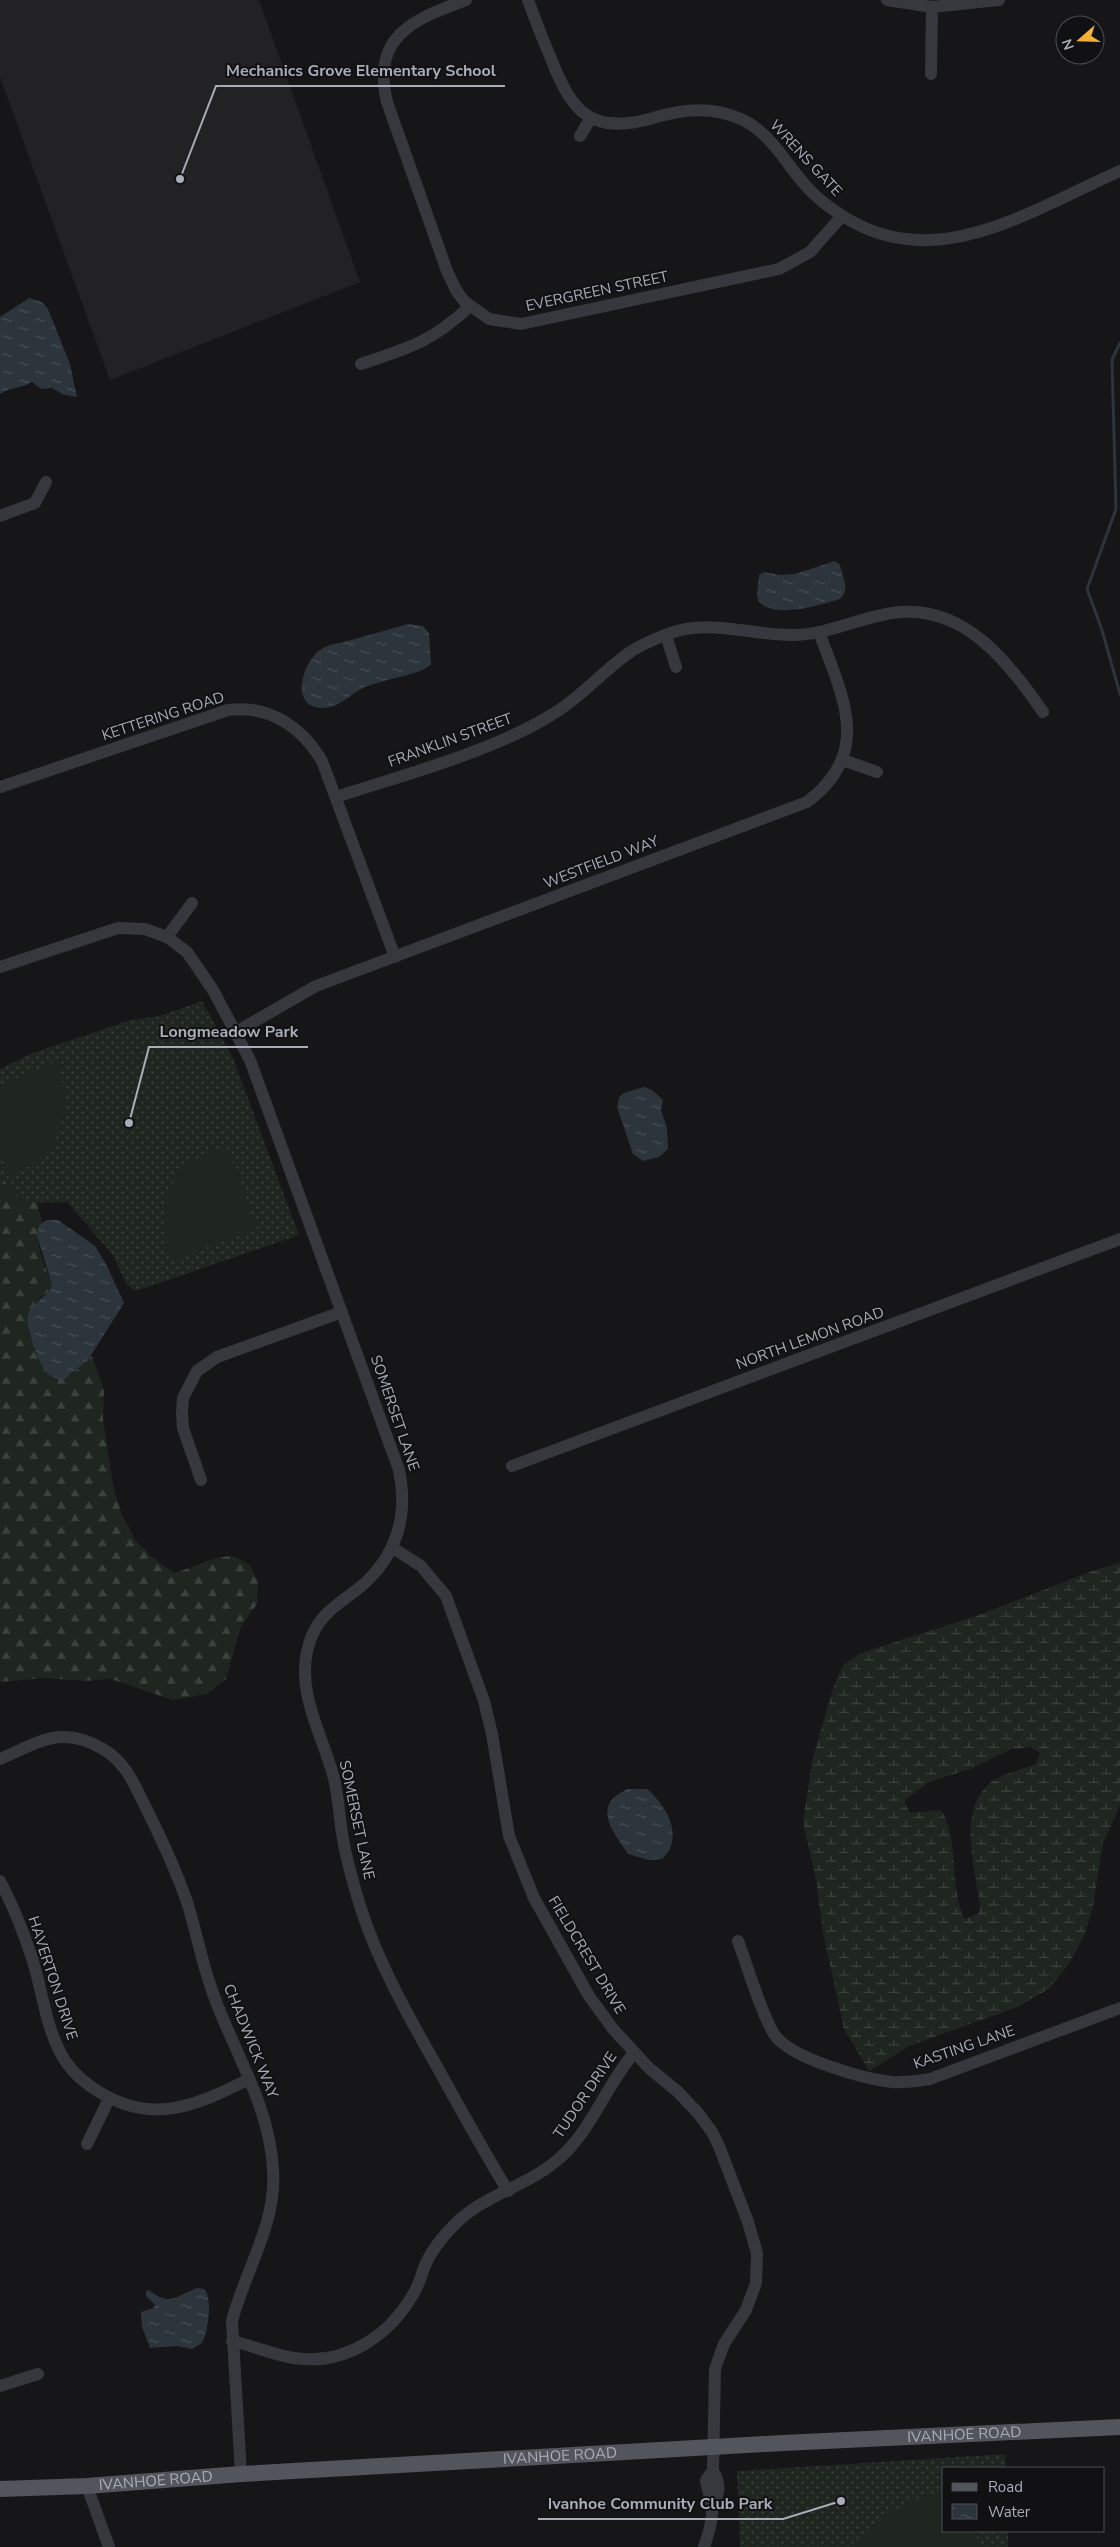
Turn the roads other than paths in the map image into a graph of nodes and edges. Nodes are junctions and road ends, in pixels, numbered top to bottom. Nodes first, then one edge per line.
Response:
1 (466, 0) edge
2 (528, 0) edge
3 (887, 0) edge
4 (999, 0) edge
5 (932, 7) junction
6 (931, 74) dead end
7 (591, 118) junction
8 (580, 136) dead end
9 (1120, 171) edge
10 (842, 216) junction
11 (470, 306) junction
12 (361, 364) dead end
13 (46, 482) dead end
14 (0, 516) edge
15 (819, 632) junction
16 (666, 634) junction
17 (676, 667) dead end
18 (1043, 712) dead end
19 (843, 760) junction
20 (877, 772) dead end
21 (0, 787) edge
22 (336, 798) junction
23 (192, 903) dead end
24 (167, 937) junction
25 (395, 956) junction
26 (0, 967) edge
27 (236, 1032) junction
28 (1120, 1240) edge
29 (342, 1312) junction
30 (512, 1466) dead end
31 (201, 1480) dead end
32 (393, 1548) junction
33 (0, 1759) edge
34 (0, 1881) edge
35 (738, 1942) dead end
36 (1120, 2008) edge
37 (634, 2053) junction
38 (249, 2079) junction
39 (110, 2099) junction
40 (87, 2144) dead end
41 (508, 2191) junction
42 (232, 2342) junction
43 (38, 2374) dead end
44 (0, 2386) edge
45 (1120, 2427) edge
46 (713, 2448) junction
47 (241, 2474) junction
48 (87, 2486) junction
49 (0, 2489) edge
50 (108, 2547) edge
51 (704, 2547) edge

1 - 11 street, EVERGREEN STREET
2 - 7 street, WRENS GATE
3 - 5 street
4 - 5 street
5 - 6 street
7 - 8 street
7 - 10 street, WRENS GATE
9 - 10 street, WRENS GATE
10 - 11 street, EVERGREEN STREET
11 - 12 street
13 - 14 street
15 - 16 street, FRANKLIN STREET
15 - 18 street, FRANKLIN STREET
15 - 19 street, WESTFIELD WAY
16 - 17 street
16 - 22 street, FRANKLIN STREET
19 - 20 street
19 - 25 street, WESTFIELD WAY
21 - 22 street, KETTERING ROAD
22 - 25 street, KETTERING ROAD
23 - 24 street
24 - 26 street, SOMERSET LANE
24 - 27 street, SOMERSET LANE
25 - 27 street, WESTFIELD WAY
27 - 29 street, SOMERSET LANE
28 - 30 street, NORTH LEMON ROAD
29 - 31 street
29 - 32 street, SOMERSET LANE
32 - 37 street, FIELDCREST DRIVE
32 - 41 street, SOMERSET LANE
33 - 38 street, CHADWICK WAY
34 - 39 street, HAVERTON DRIVE
35 - 36 street, KASTING LANE
37 - 41 street, TUDOR DRIVE
37 - 46 street, FIELDCREST DRIVE
38 - 39 street, HAVERTON DRIVE
38 - 42 street, CHADWICK WAY
39 - 40 street
41 - 42 street, TUDOR DRIVE
42 - 47 street, CHADWICK WAY
43 - 44 street
45 - 46 main road, IVANHOE ROAD
46 - 47 main road, IVANHOE ROAD
46 - 51 street, FIELDCREST DRIVE
47 - 48 main road, IVANHOE ROAD
48 - 49 main road, IVANHOE ROAD
48 - 50 street

